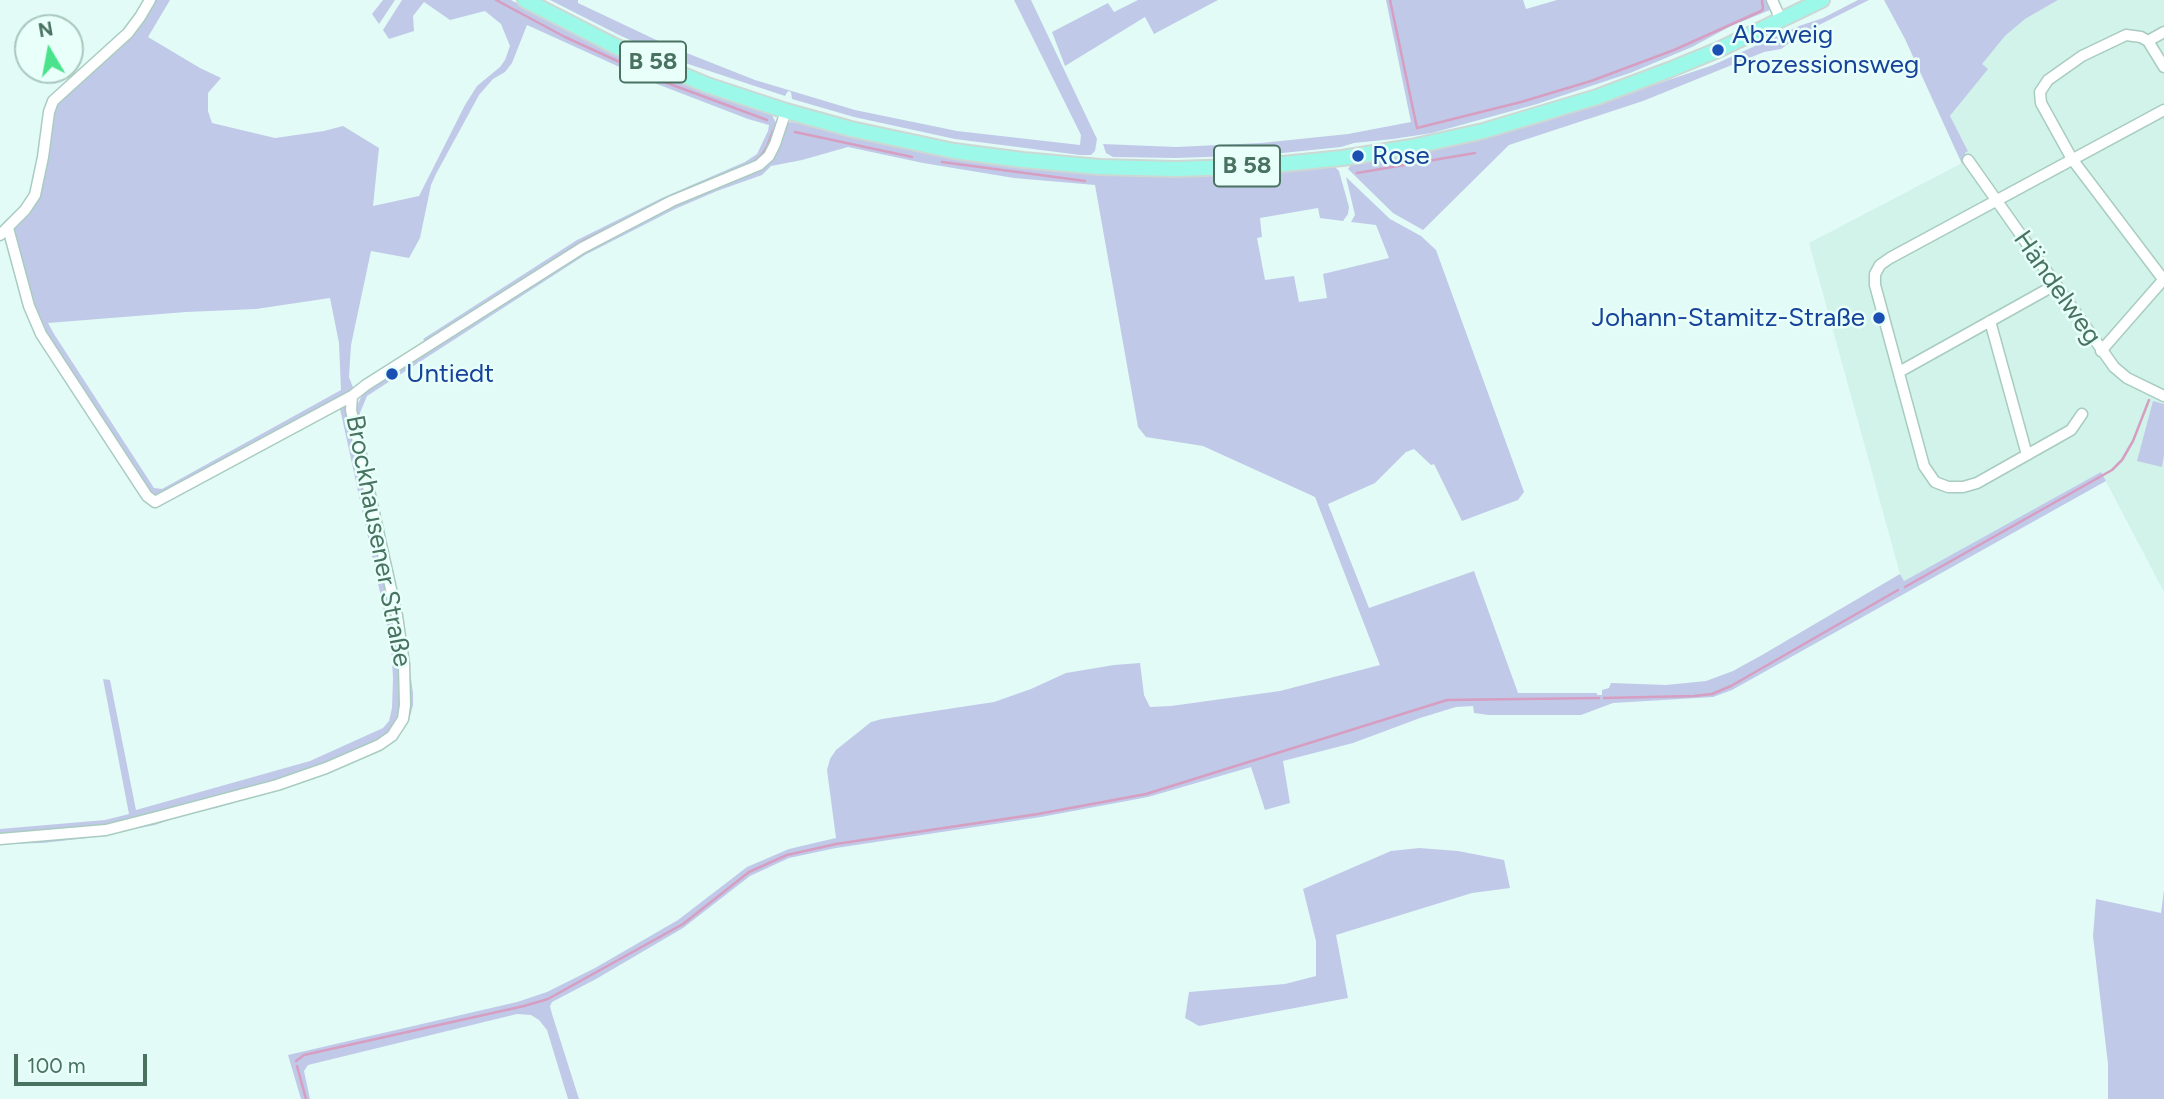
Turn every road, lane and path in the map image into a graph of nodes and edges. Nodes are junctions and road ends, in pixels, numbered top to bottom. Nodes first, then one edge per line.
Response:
1 (150, 0) edge
2 (526, 0) edge
3 (1772, 0) edge
4 (1822, 0) edge
5 (1781, 20) junction
6 (2164, 32) edge
7 (2148, 41) junction
8 (2164, 67) edge
9 (2164, 110) edge
10 (786, 111) junction
11 (2072, 159) junction
12 (1968, 160) dead end
13 (1996, 200) junction
14 (4, 232) edge
15 (2163, 279) edge
16 (2055, 285) junction
17 (1990, 321) junction
18 (2101, 351) junction
19 (1899, 372) junction
20 (352, 396) junction
21 (2164, 396) edge
22 (2082, 414) dead end
23 (2027, 455) junction
24 (0, 839) edge

1 - 14 street
2 - 10 main road, B 58
3 - 5 street
4 - 5 main road, B 58
5 - 10 main road, B 58
6 - 7 street
7 - 8 street
7 - 11 street
9 - 11 street
10 - 20 street, Brockhausener Straße
11 - 13 street
11 - 15 street
12 - 13 street, Händelweg
13 - 16 street, Händelweg
13 - 19 street
14 - 20 street, Brockhausener Straße
15 - 18 street
16 - 17 street
16 - 18 street, Händelweg
17 - 19 street
17 - 23 street
18 - 21 street, Händelweg
19 - 23 street
20 - 24 street, Brockhausener Straße
22 - 23 street

